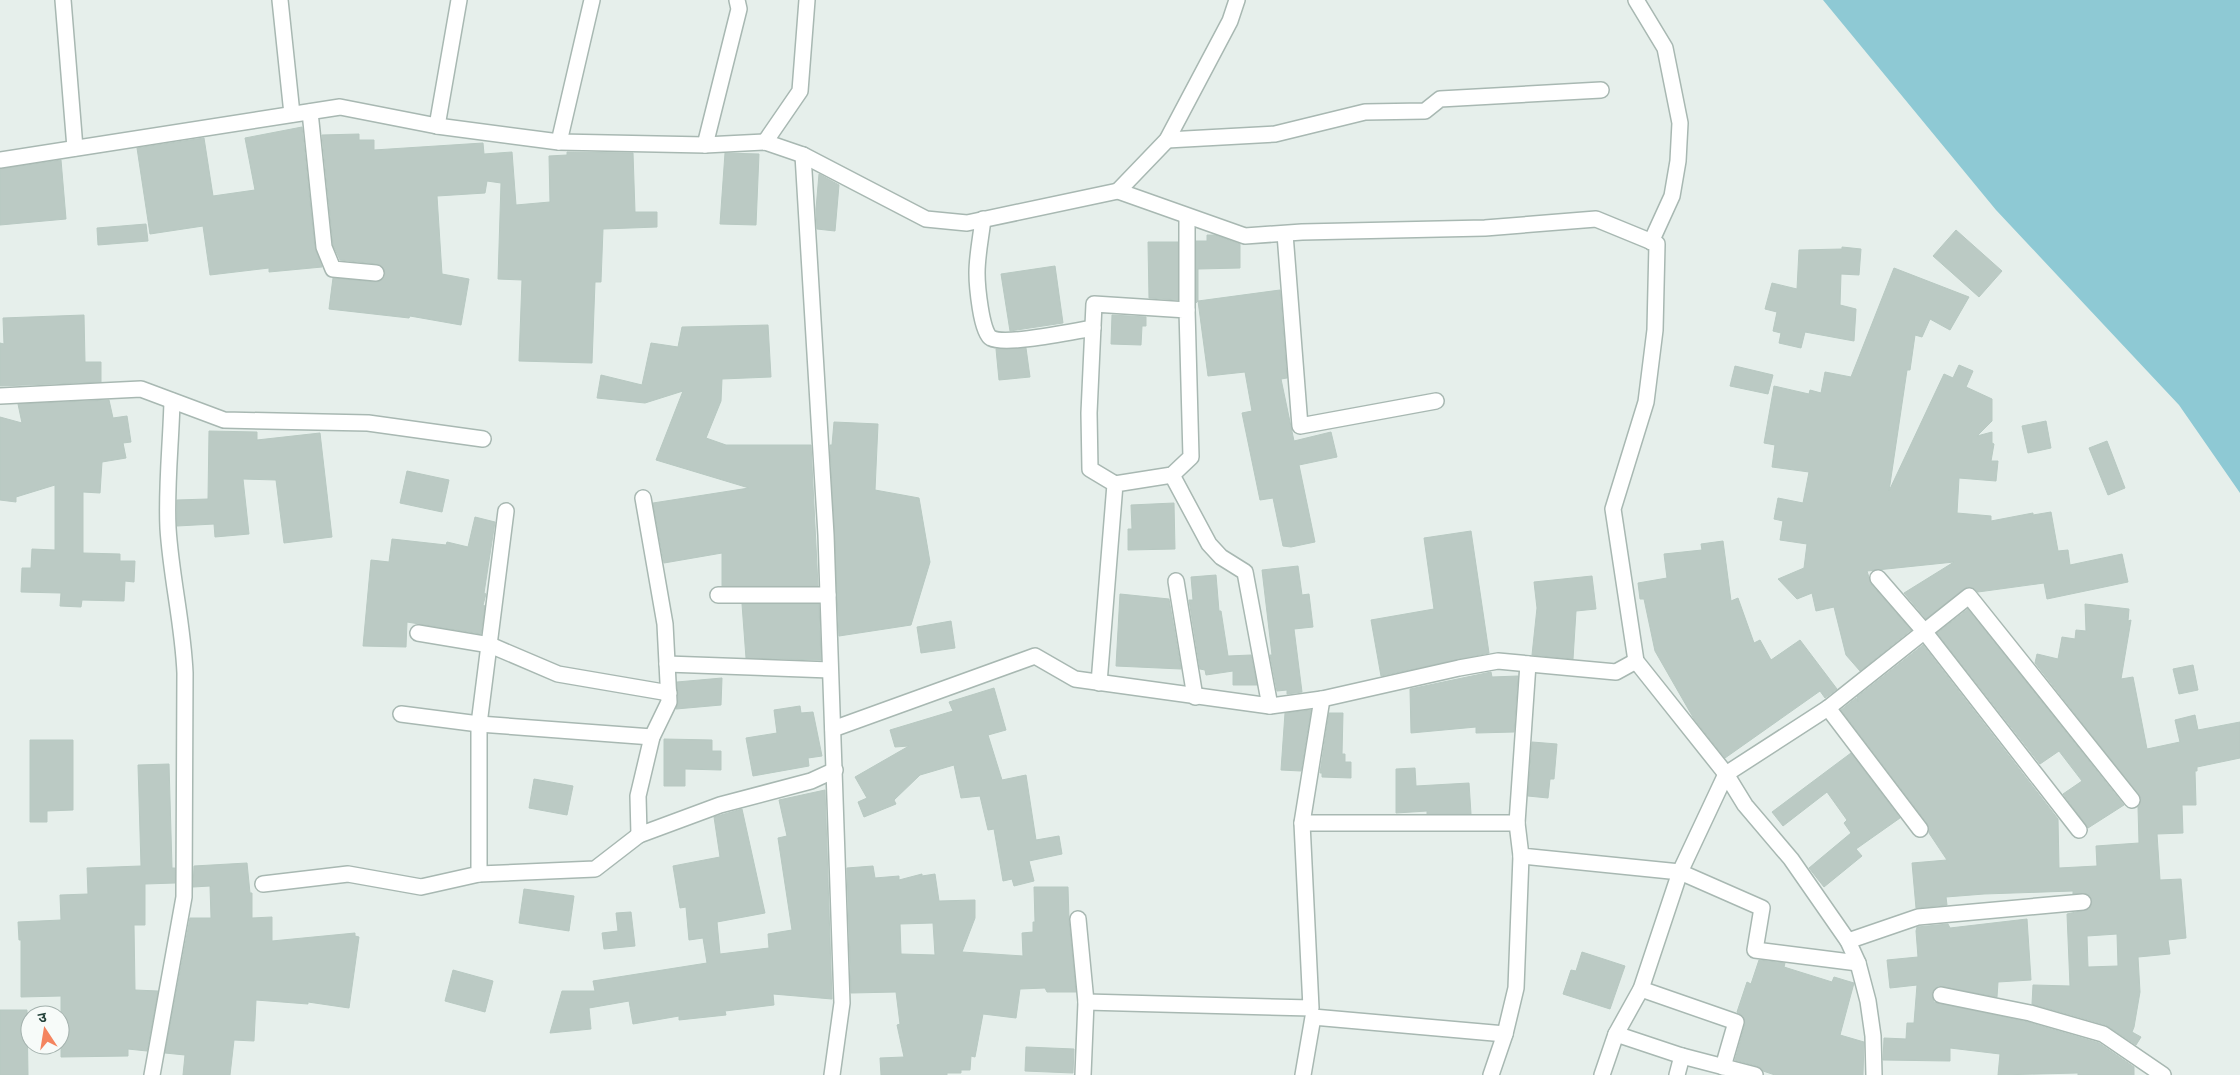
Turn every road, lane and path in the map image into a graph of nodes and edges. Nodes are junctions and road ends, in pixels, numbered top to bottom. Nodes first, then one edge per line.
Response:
1 (63, 0) edge
2 (280, 0) edge
3 (459, 0) edge
4 (592, 0) edge
5 (737, 0) edge
6 (807, 0) edge
7 (1237, 0) edge
8 (1636, 0) edge
9 (1602, 90) dead end
10 (310, 112) junction
11 (292, 114) junction
12 (437, 126) junction
13 (1167, 140) junction
14 (559, 142) junction
15 (765, 142) junction
16 (705, 145) junction
17 (75, 148) junction
18 (803, 155) junction
19 (0, 160) edge
20 (1118, 191) junction
21 (1187, 216) junction
22 (983, 219) junction
23 (1285, 234) junction
24 (1651, 242) junction
25 (376, 273) dead end
26 (1187, 310) junction
27 (1093, 328) junction
28 (0, 396) edge
29 (172, 401) junction
30 (1436, 401) dead end
31 (483, 439) dead end
32 (1172, 475) junction
33 (1115, 484) junction
34 (643, 498) dead end
35 (506, 512) dead end
36 (1878, 578) dead end
37 (1176, 581) dead end
38 (718, 595) dead end
39 (828, 595) junction
40 (1924, 631) junction
41 (418, 633) dead end
42 (490, 645) junction
43 (1636, 661) junction
44 (667, 664) junction
45 (1528, 664) junction
46 (830, 670) junction
47 (1099, 683) junction
48 (668, 693) junction
49 (1195, 697) junction
50 (1322, 699) junction
51 (1270, 706) junction
52 (1828, 708) junction
53 (401, 714) dead end
54 (479, 724) junction
55 (833, 729) junction
56 (652, 737) junction
57 (835, 770) junction
58 (1726, 774) junction
59 (2132, 800) dead end
60 (1302, 823) junction
61 (1517, 823) junction
62 (1920, 829) dead end
63 (2079, 830) dead end
64 (639, 835) junction
65 (1521, 856) junction
66 (1680, 872) junction
67 (479, 874) junction
68 (263, 884) dead end
69 (2084, 902) dead end
70 (1078, 919) dead end
71 (1848, 941) junction
72 (1858, 962) junction
73 (1641, 989) junction
74 (1941, 995) dead end
75 (1086, 1002) junction
76 (1506, 1034) junction
77 (1616, 1034) junction
78 (1682, 1056) junction
79 (1722, 1067) junction
80 (152, 1075) edge
81 (832, 1075) edge
82 (1083, 1075) edge
83 (1303, 1075) edge
84 (1491, 1075) edge
85 (1602, 1075) edge
86 (1677, 1075) edge
87 (1755, 1075) edge
88 (1874, 1075) edge
89 (2164, 1075) edge

1 - 17 street
2 - 11 street
3 - 12 street
4 - 14 street
5 - 16 street
6 - 15 street
7 - 13 street
8 - 24 street
9 - 13 street
10 - 11 street
10 - 12 street
10 - 25 street
11 - 17 street
12 - 14 street
13 - 20 street
14 - 16 street
15 - 16 street
15 - 18 street
17 - 19 street
18 - 22 street
18 - 39 street
20 - 21 street
20 - 22 street
21 - 23 street
21 - 26 street
22 - 27 street
23 - 24 street
23 - 30 street
24 - 43 street
26 - 27 street
26 - 32 street
27 - 33 street
28 - 29 street
29 - 31 street
29 - 80 street
32 - 33 street
32 - 51 street
33 - 47 street
34 - 44 street
35 - 42 street
36 - 40 street
37 - 49 street
38 - 39 street
39 - 46 street
40 - 52 street
40 - 59 street
40 - 63 street
41 - 42 street
42 - 48 street
42 - 54 street
43 - 45 street
43 - 58 street
44 - 46 street
44 - 48 street
45 - 50 street
45 - 61 street
46 - 55 street
47 - 49 street
47 - 55 street
48 - 56 street
49 - 51 street
50 - 51 street
50 - 60 street
52 - 58 street
52 - 62 street
53 - 54 street
54 - 56 street
54 - 67 street
55 - 57 street
56 - 64 street
57 - 64 street
57 - 81 street
58 - 66 street
58 - 71 street
60 - 61 street
60 - 75 street
61 - 65 street
64 - 67 street
65 - 66 street
65 - 76 street
66 - 72 street
66 - 73 street
67 - 68 street
69 - 71 street
70 - 75 street
71 - 72 street
72 - 88 street
73 - 77 street
73 - 79 street
74 - 89 street
75 - 82 street
76 - 83 street
76 - 84 street
77 - 78 street
77 - 85 street
78 - 79 street
78 - 86 street
79 - 87 street

